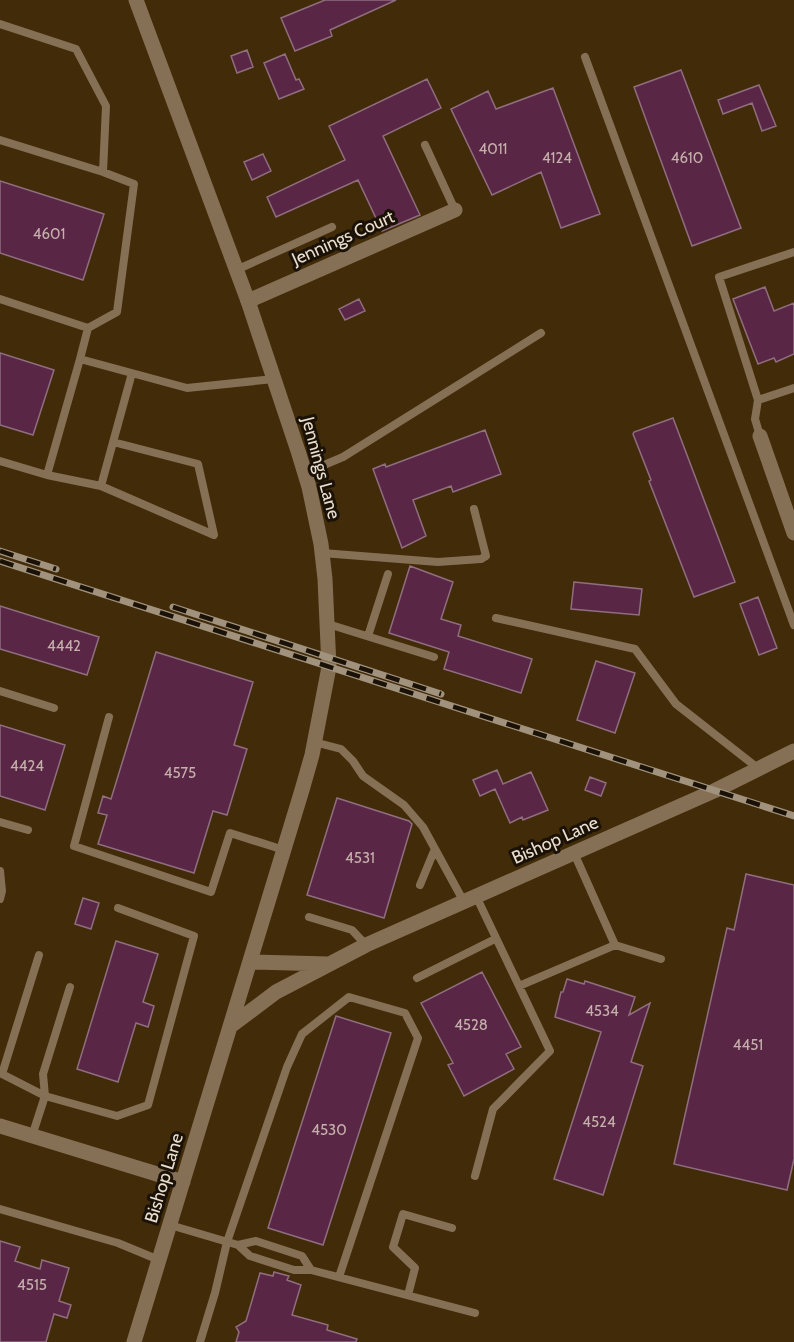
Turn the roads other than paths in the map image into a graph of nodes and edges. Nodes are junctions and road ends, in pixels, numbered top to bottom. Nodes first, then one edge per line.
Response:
1 (136, 0) edge
2 (0, 24) edge
3 (585, 57) dead end
4 (0, 140) edge
5 (425, 145) dead end
6 (103, 172) junction
7 (454, 210) joint
8 (332, 227) dead end
9 (794, 252) edge
10 (236, 270) junction
11 (0, 299) edge
12 (248, 301) junction
13 (88, 328) junction
14 (541, 333) dead end
15 (80, 359) junction
16 (132, 373) junction
17 (274, 379) junction
18 (794, 388) edge
19 (758, 400) junction
20 (760, 436) joint
21 (114, 442) junction
22 (0, 461) edge
23 (305, 473) junction
24 (47, 475) junction
25 (101, 486) junction
26 (474, 509) dead end
27 (794, 533) edge
28 (322, 553) junction
29 (388, 574) dead end
30 (496, 618) dead end
31 (328, 624) junction
32 (794, 625) edge
33 (368, 636) junction
34 (434, 657) dead end
35 (0, 692) edge
36 (54, 708) dead end
37 (109, 717) dead end
38 (314, 742) junction
39 (794, 752) edge
40 (759, 769) junction
41 (0, 822) edge
42 (28, 830) dead end
43 (284, 850) junction
44 (434, 851) junction
45 (574, 853) junction
46 (0, 871) edge
47 (420, 885) dead end
48 (0, 899) edge
49 (470, 899) junction
50 (118, 908) dead end
51 (309, 917) dead end
52 (495, 939) junction
53 (366, 945) junction
54 (615, 945) junction
55 (39, 955) dead end
56 (662, 959) dead end
57 (250, 962) junction
58 (331, 964) junction
59 (417, 978) dead end
60 (519, 986) junction
61 (70, 987) dead end
62 (232, 1025) junction
63 (45, 1096) junction
64 (0, 1126) edge
65 (32, 1136) junction
66 (475, 1176) dead end
67 (183, 1182) junction
68 (0, 1209) edge
69 (170, 1225) junction
70 (452, 1228) dead end
71 (227, 1242) junction
72 (238, 1245) junction
73 (159, 1260) junction
74 (310, 1270) junction
75 (339, 1277) junction
76 (408, 1295) junction
77 (475, 1312) dead end
78 (134, 1342) edge
79 (200, 1342) edge

1 - 10 street, Jennings Lane
2 - 6 lane
3 - 32 lane
4 - 6 lane
5 - 7 lane
6 - 13 lane
7 - 12 street, Jennings Court
8 - 10 lane
9 - 19 lane
10 - 12 street, Jennings Lane
11 - 13 lane
12 - 17 street, Jennings Lane
13 - 15 lane
14 - 23 lane
15 - 16 lane
15 - 24 lane
16 - 17 lane
16 - 21 lane
17 - 23 street, Jennings Lane
18 - 19 lane
19 - 20 lane
20 - 27 street
21 - 25 lane
21 - 25 lane
22 - 24 lane
23 - 28 street, Jennings Lane
24 - 25 lane
26 - 28 lane
28 - 31 street, Jennings Lane
29 - 33 lane
30 - 40 lane
31 - 33 lane
31 - 38 street, Jennings Lane
33 - 34 lane
35 - 36 lane
37 - 43 lane
38 - 43 street, Jennings Lane
38 - 44 lane
39 - 40 street, Bishop Lane
40 - 45 street, Bishop Lane
41 - 42 lane
43 - 57 street, Jennings Lane
44 - 47 lane
44 - 49 lane
45 - 49 street, Bishop Lane
45 - 54 lane
46 - 48 lane
49 - 52 lane
49 - 53 street, Bishop Lane
50 - 63 lane
51 - 53 lane
52 - 59 lane
52 - 60 lane
53 - 58 street, Bishop Lane
54 - 56 lane
54 - 60 lane
55 - 63 lane
57 - 58 street, Bishop Lane
57 - 62 street, Bishop Lane
58 - 62 street, Bishop Lane
60 - 66 lane
61 - 63 lane
62 - 67 street, Bishop Lane
63 - 65 lane
64 - 65 street
65 - 67 street
67 - 69 street, Bishop Lane
68 - 73 lane
69 - 71 lane
69 - 73 street, Bishop Lane
70 - 76 lane
71 - 72 lane
71 - 75 lane
71 - 79 lane
72 - 74 lane
72 - 74 lane
73 - 78 street, Bishop Lane
74 - 75 lane
75 - 76 lane
76 - 77 lane

